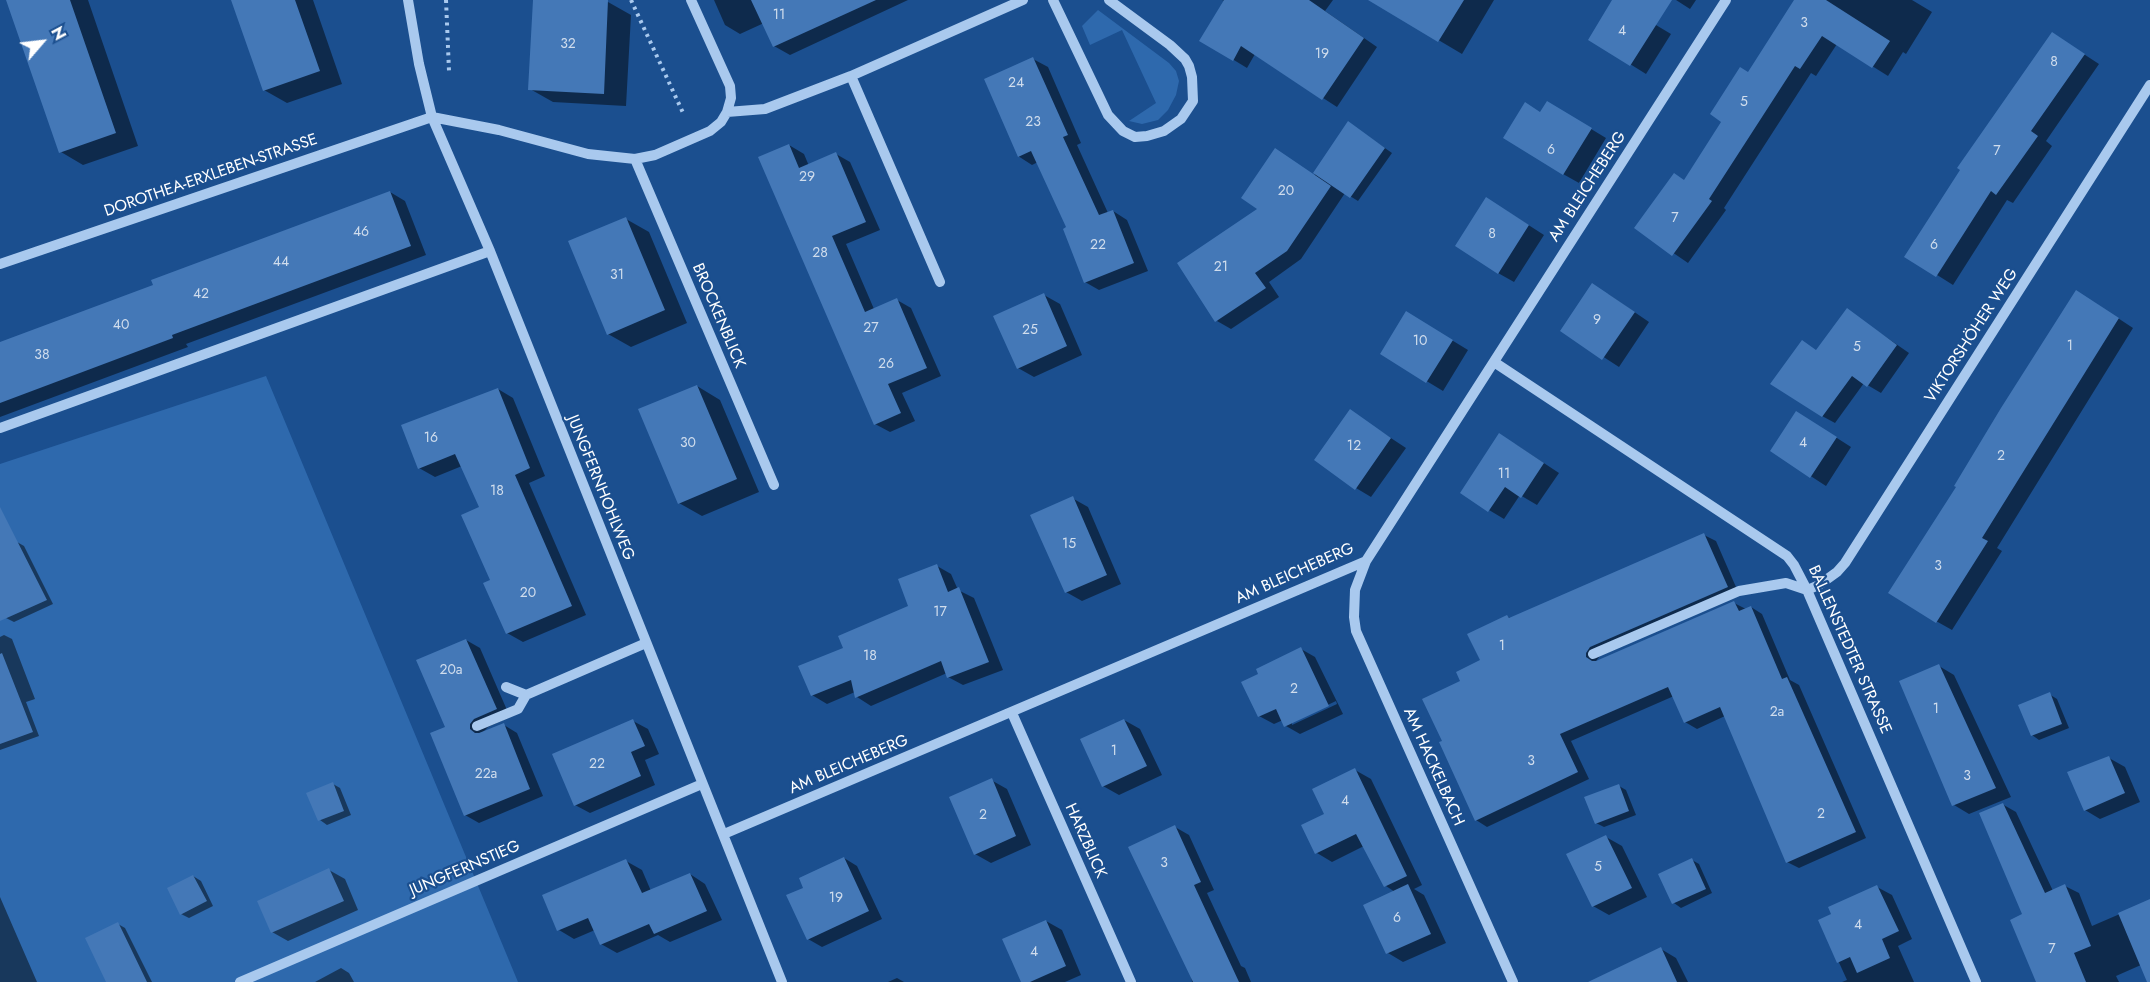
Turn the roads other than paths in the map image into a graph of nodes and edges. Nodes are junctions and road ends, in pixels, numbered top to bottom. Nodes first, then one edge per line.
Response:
1 (408, 0) edge
2 (691, 0) edge
3 (1023, 0) edge
4 (1053, 0) edge
5 (1109, 0) edge
6 (1726, 0) edge
7 (851, 76) junction
8 (2150, 85) edge
9 (727, 112) junction
10 (432, 117) junction
11 (635, 159) junction
12 (490, 251) junction
13 (0, 264) edge
14 (940, 282) dead end
15 (1494, 362) junction
16 (0, 428) edge
17 (774, 485) dead end
18 (1366, 561) junction
19 (1807, 590) junction
20 (646, 643) junction
21 (1593, 654) dead end
22 (506, 687) dead end
23 (526, 695) junction
24 (1012, 713) junction
25 (477, 726) dead end
26 (702, 784) junction
27 (724, 834) junction
28 (240, 982) edge
29 (782, 982) edge
30 (1131, 982) edge
31 (1513, 982) edge
32 (1976, 982) edge

1 - 10 street, JUNGFERNHOHLWEG
2 - 9 street
3 - 7 street
4 - 5 street
6 - 15 street, AM BLEICHEBERG
7 - 9 street
7 - 14 street
8 - 19 street, VIKTORSHÖHER WEG
9 - 11 street
10 - 11 street
10 - 12 street, JUNGFERNHOHLWEG
10 - 13 street, DOROTHEA-ERXLEBEN-STRASSE
11 - 17 street, BROCKENBLICK
12 - 16 street
12 - 20 street, JUNGFERNHOHLWEG
15 - 18 street, AM BLEICHEBERG
15 - 19 street, BALLENSTEDTER STRASSE
18 - 24 street, AM BLEICHEBERG
18 - 31 street, AM HACKELBACH
19 - 21 street
19 - 32 street, BALLENSTEDTER STRASSE
20 - 23 street
20 - 26 street, JUNGFERNHOHLWEG
22 - 23 street
23 - 25 street
24 - 27 street, AM BLEICHEBERG
24 - 30 street, HARZBLICK
26 - 27 street, JUNGFERNHOHLWEG
26 - 28 street, JUNGFERNSTIEG
27 - 29 street, JUNGFERNHOHLWEG

